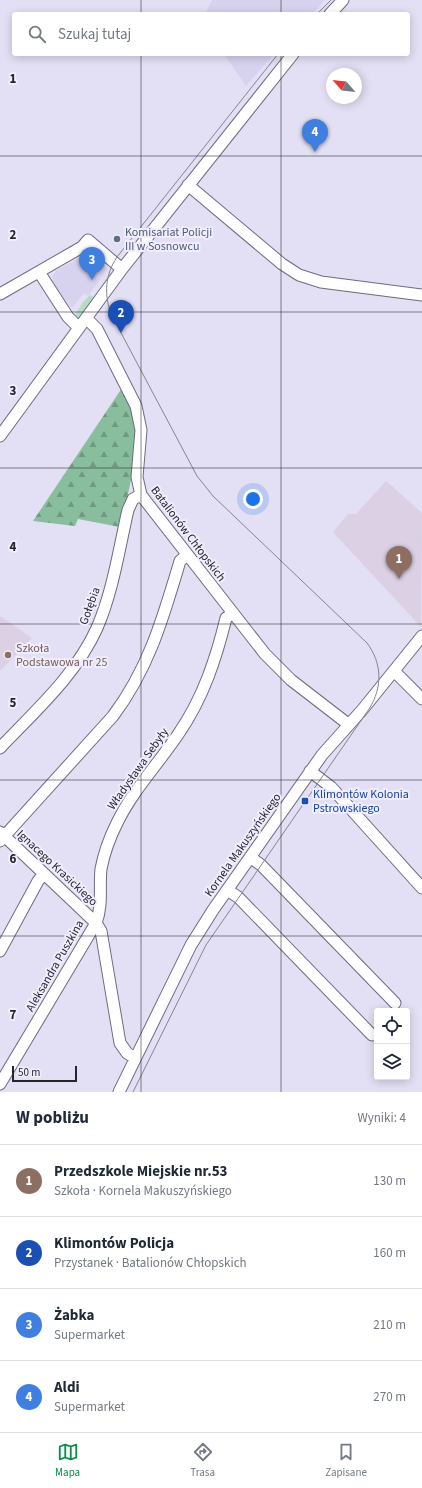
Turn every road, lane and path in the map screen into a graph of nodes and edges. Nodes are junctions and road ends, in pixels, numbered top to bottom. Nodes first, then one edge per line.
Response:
1 (342, 0) edge
2 (332, 12) edge
3 (291, 56) edge
4 (188, 185) junction
5 (122, 269) junction
6 (39, 272) junction
7 (0, 294) edge
8 (422, 295) edge
9 (86, 318) junction
10 (79, 328) junction
11 (0, 436) edge
12 (141, 495) junction
13 (187, 555) junction
14 (232, 614) junction
15 (422, 636) edge
16 (394, 671) junction
17 (422, 699) edge
18 (348, 724) junction
19 (0, 748) edge
20 (310, 771) junction
21 (1, 836) edge
22 (250, 857) junction
23 (44, 874) junction
24 (422, 888) edge
25 (227, 890) junction
26 (96, 923) junction
27 (0, 951) edge
28 (395, 1003) dead end
29 (372, 1035) dead end
30 (135, 1058) junction
31 (0, 1084) edge
32 (119, 1092) edge

1 - 2 street
3 - 4 street
4 - 5 street
4 - 8 street
5 - 6 street
5 - 9 street
6 - 7 street
6 - 10 street
9 - 10 street
9 - 12 street, Batalionów Chłopskich
10 - 11 street
12 - 13 street, Batalionów Chłopskich
12 - 19 street, Gołębia
13 - 14 street, Batalionów Chłopskich
13 - 21 street
14 - 18 street, Batalionów Chłopskich
14 - 26 street, Władysława Sebyły
15 - 16 street, Kornela Makuszyńskiego
16 - 17 street
16 - 18 street, Kornela Makuszyńskiego
18 - 20 street, Kornela Makuszyńskiego
20 - 22 street, Kornela Makuszyńskiego
20 - 24 street
21 - 23 street, Ignacego Krasickiego
22 - 25 street, Kornela Makuszyńskiego
22 - 28 street
23 - 26 street, Ignacego Krasickiego
23 - 27 street
25 - 29 street
25 - 30 street, Kornela Makuszyńskiego
26 - 30 street
26 - 31 street, Aleksandra Puszkina
30 - 32 street, Kornela Makuszyńskiego

